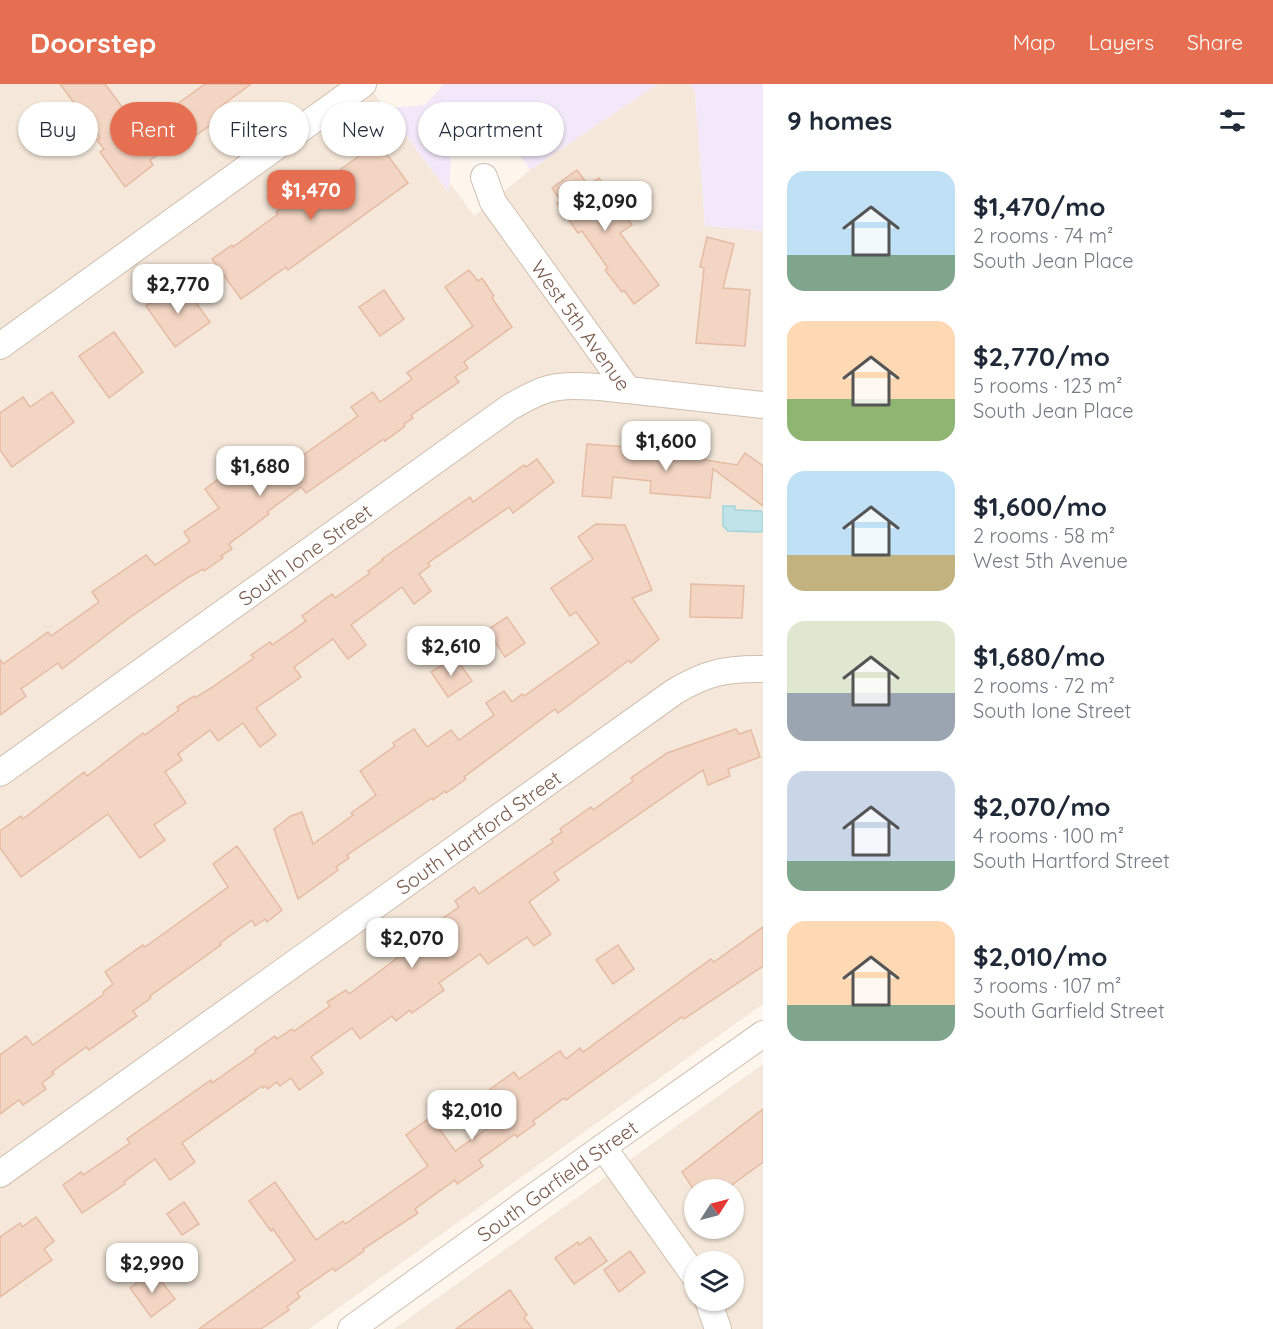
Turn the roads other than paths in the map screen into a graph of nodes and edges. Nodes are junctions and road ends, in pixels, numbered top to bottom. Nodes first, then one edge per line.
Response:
1 (363, 84) edge
2 (484, 177) dead end
3 (0, 346) edge
4 (628, 390) junction
5 (763, 405) edge
6 (763, 669) edge
7 (0, 773) edge
8 (763, 1034) edge
9 (603, 1147) junction
10 (0, 1174) edge
11 (684, 1261) edge
12 (712, 1311) edge
13 (351, 1329) edge
14 (718, 1329) edge

1 - 3 street
2 - 4 street, West 5th Avenue
4 - 5 street, West 5th Avenue
4 - 7 street, South Ione Street
6 - 10 street, South Hartford Street
8 - 9 street, South Garfield Street
9 - 11 street
9 - 13 street, South Garfield Street
12 - 14 street

